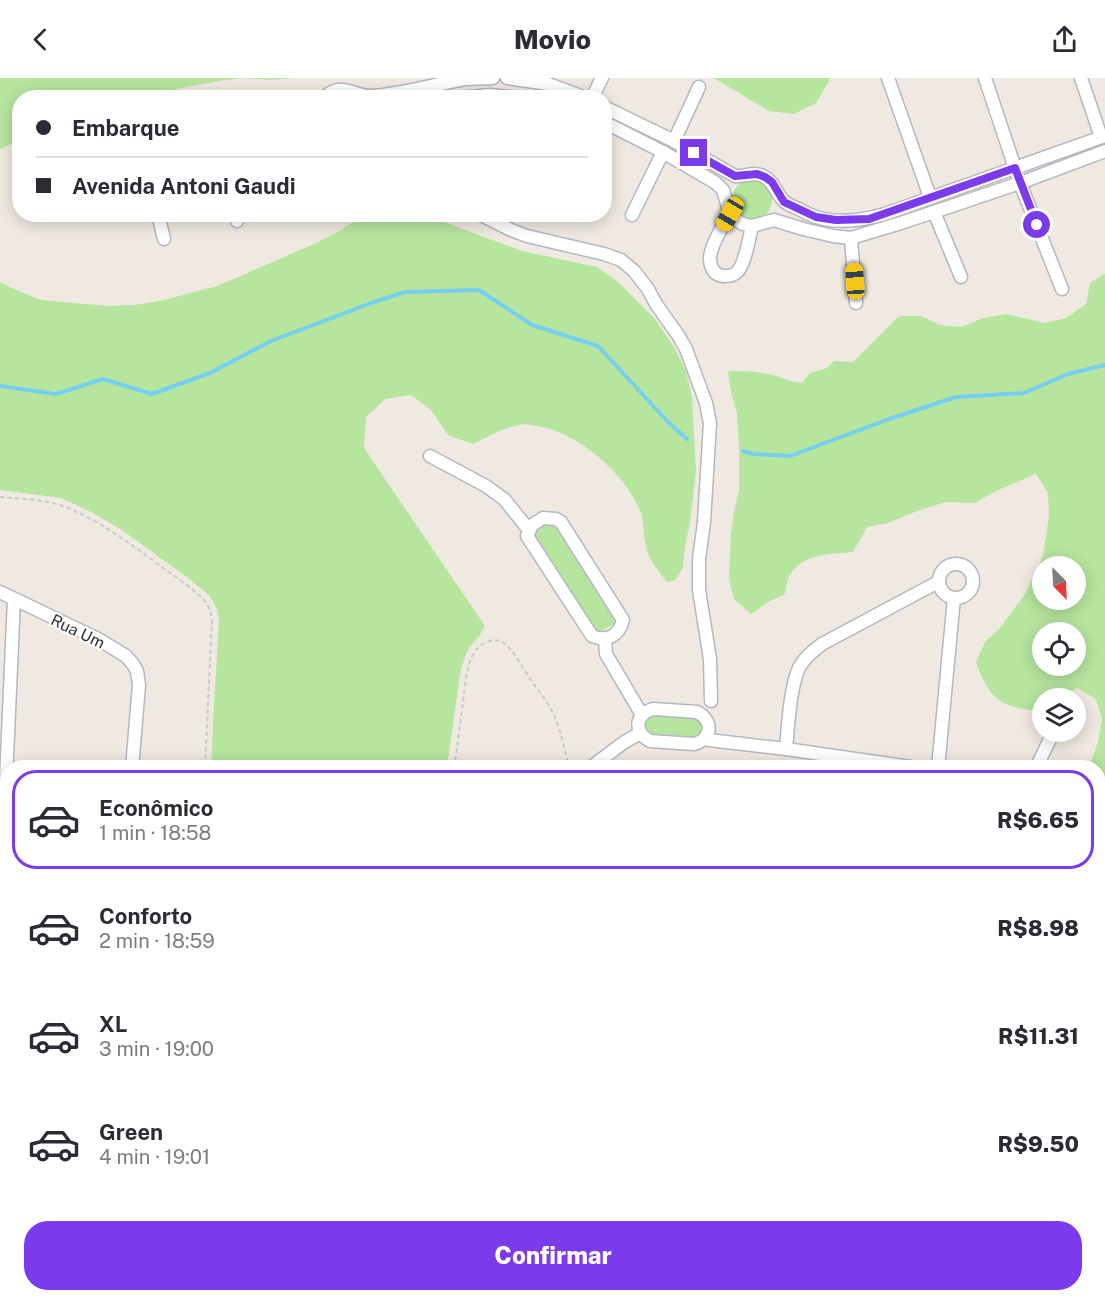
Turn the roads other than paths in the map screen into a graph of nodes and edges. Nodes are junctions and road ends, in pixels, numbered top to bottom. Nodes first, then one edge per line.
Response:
1 (493, 78) edge
2 (507, 78) edge
3 (888, 78) edge
4 (985, 78) edge
5 (1081, 78) edge
6 (408, 84) edge
7 (699, 87) dead end
8 (564, 90) edge
9 (612, 111) edge
10 (612, 126) edge
11 (1103, 137) edge
12 (674, 141) junction
13 (1105, 151) edge
14 (663, 152) junction
15 (1015, 168) junction
16 (1020, 183) junction
17 (930, 197) junction
18 (933, 213) junction
19 (730, 214) junction
20 (632, 215) dead end
21 (160, 222) edge
22 (495, 222) edge
23 (752, 226) junction
24 (851, 238) junction
25 (164, 239) dead end
26 (961, 277) dead end
27 (1062, 289) dead end
28 (856, 303) dead end
29 (430, 456) dead end
30 (529, 530) junction
31 (939, 582) junction
32 (0, 592) edge
33 (954, 598) junction
34 (14, 599) junction
35 (605, 639) junction
36 (711, 701) dead end
37 (642, 715) junction
38 (640, 733) junction
39 (705, 738) junction
40 (1048, 742) edge
41 (786, 749) junction
42 (7, 760) edge
43 (133, 760) edge
44 (600, 760) edge
45 (862, 760) edge
46 (939, 760) edge
47 (1039, 760) edge

1 - 6 street
2 - 8 street
3 - 17 street
4 - 15 street
5 - 11 street
7 - 12 street
9 - 12 street
10 - 14 street
11 - 15 street
12 - 17 street
13 - 16 street
14 - 19 street
14 - 20 street
15 - 16 street
15 - 17 street
16 - 18 street
16 - 27 street
18 - 24 street
18 - 26 street
19 - 23 street
19 - 23 street
21 - 25 street
22 - 36 street
23 - 24 street
24 - 28 street
29 - 30 street
30 - 35 street
30 - 35 street
31 - 33 street
31 - 33 street
31 - 41 street
32 - 34 street, Rua Um
33 - 46 street
34 - 42 street
34 - 43 street, Rua Um
35 - 37 street
37 - 38 street
37 - 39 street
38 - 39 street
38 - 44 street
39 - 41 street
40 - 47 street
41 - 45 street

